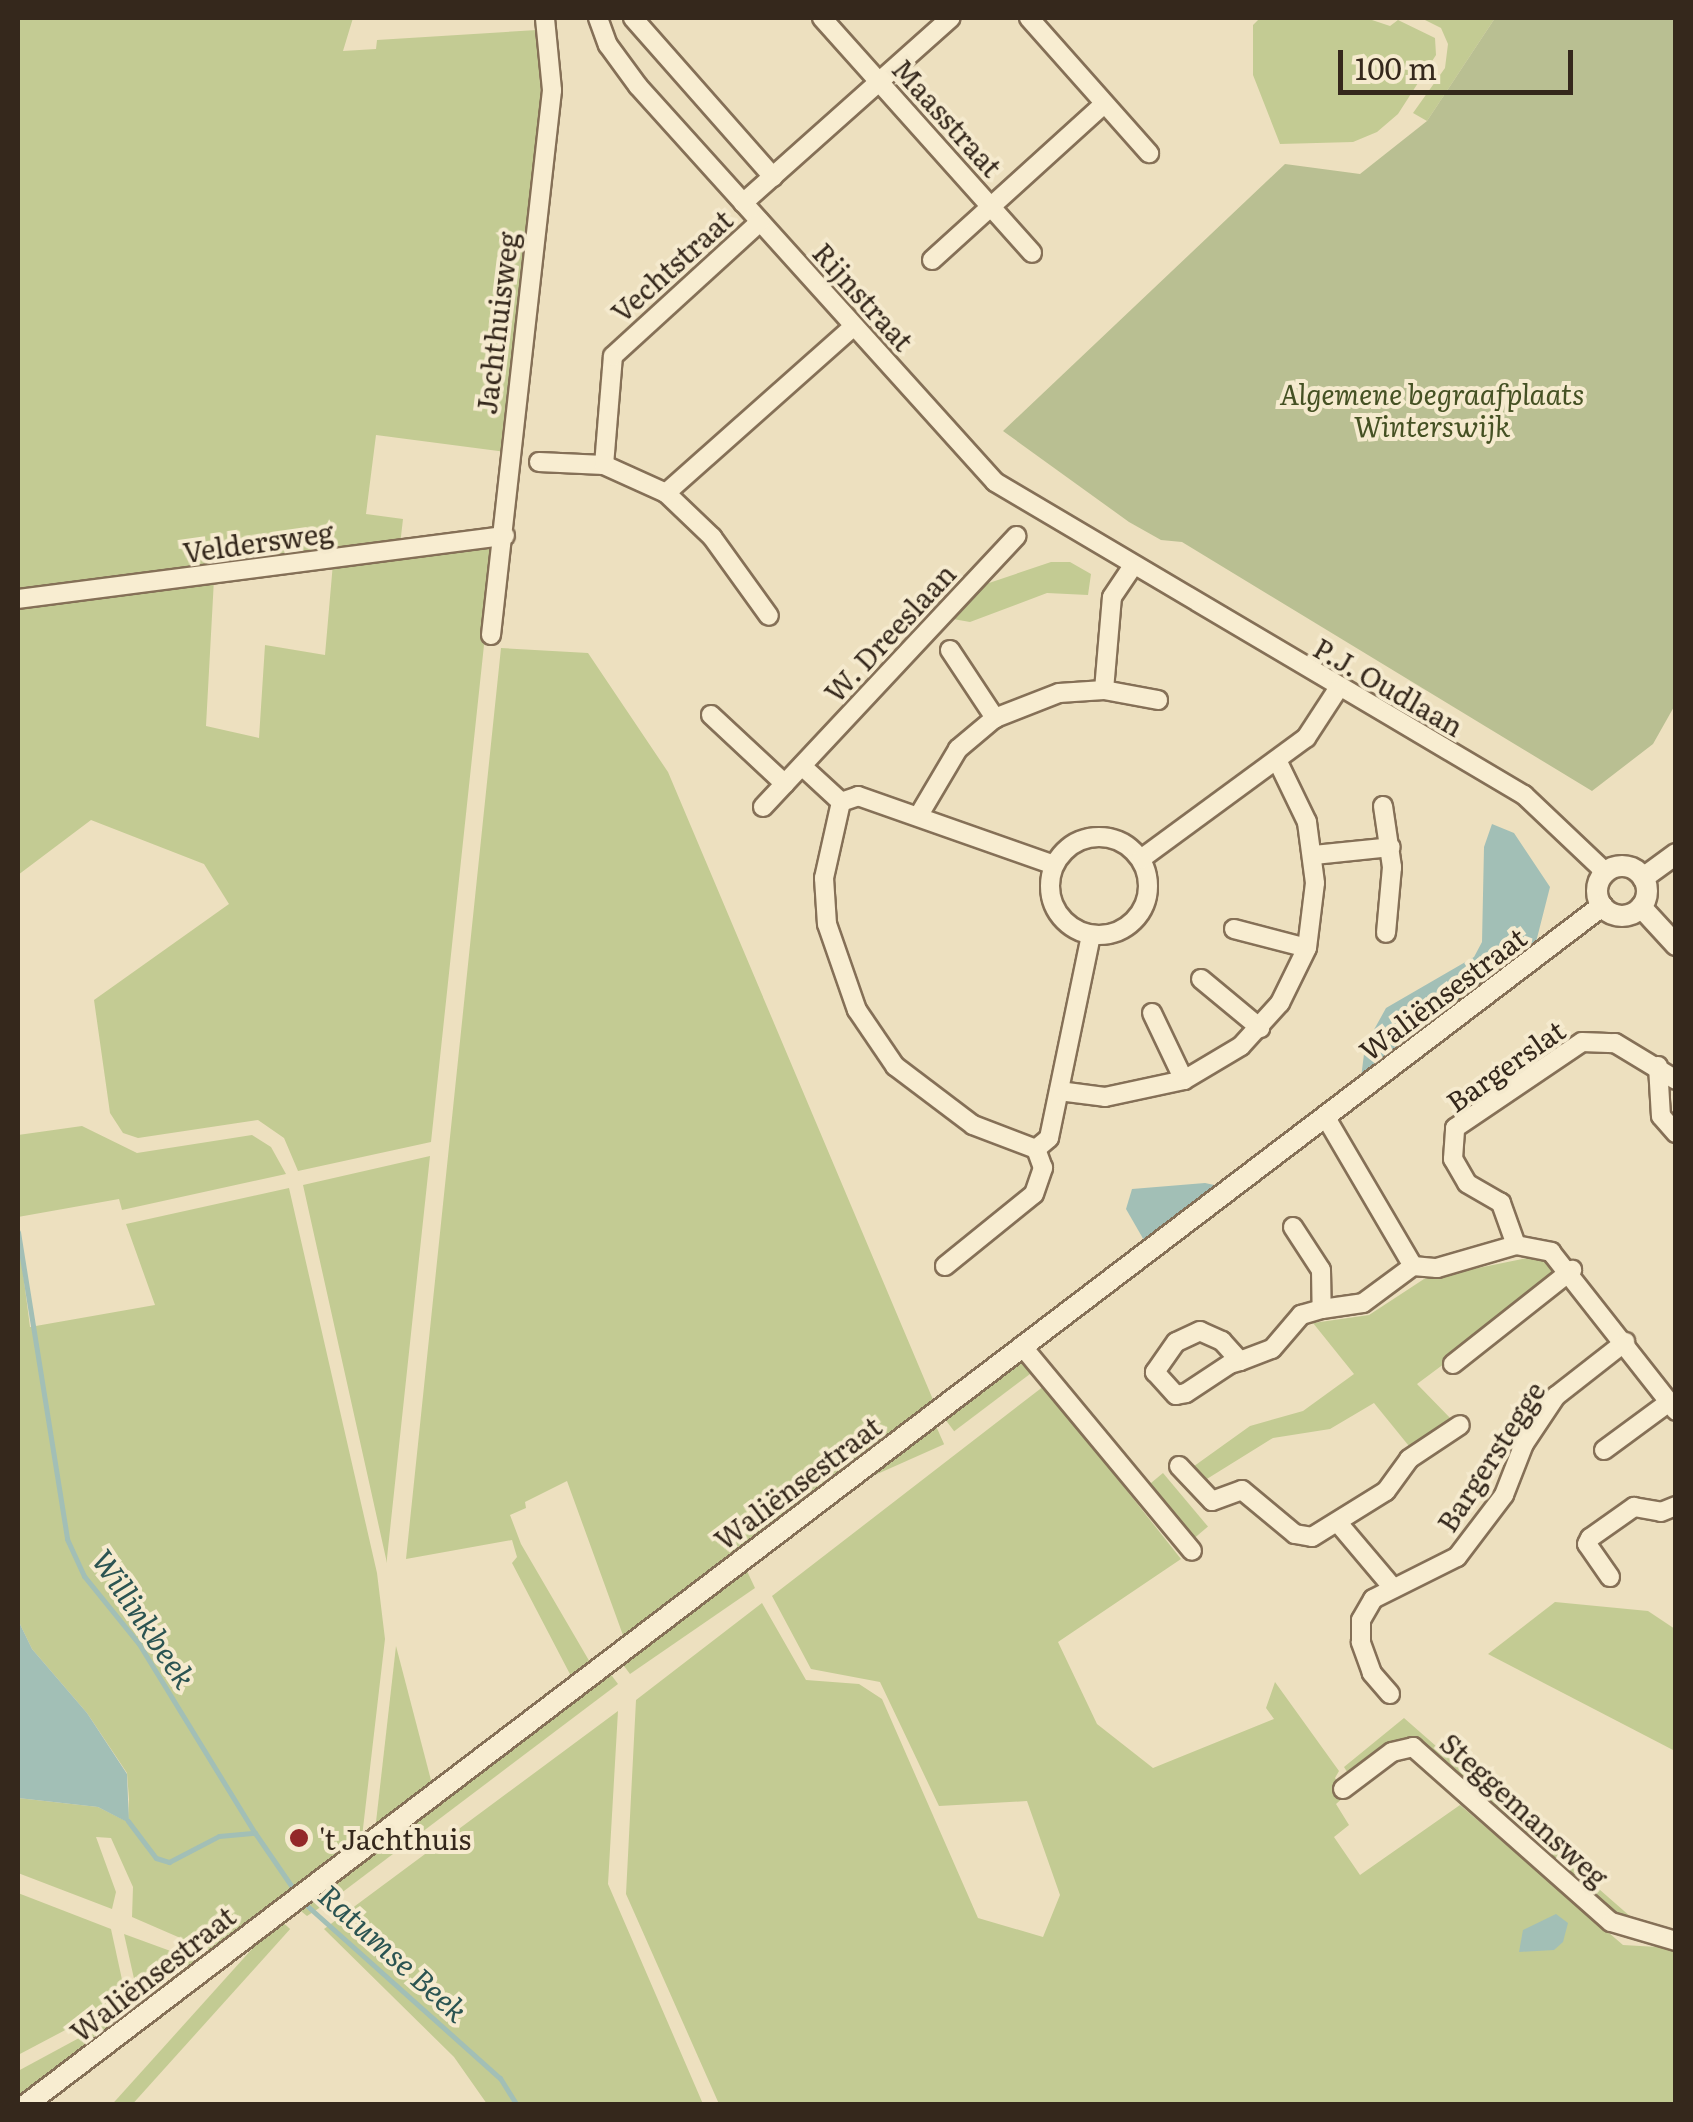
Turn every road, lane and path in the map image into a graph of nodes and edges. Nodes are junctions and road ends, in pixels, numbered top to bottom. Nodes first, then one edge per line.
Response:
1 (545, 18) edge
2 (598, 18) edge
3 (633, 18) edge
4 (822, 18) edge
5 (951, 18) edge
6 (1028, 18) edge
7 (880, 83) junction
8 (1104, 104) junction
9 (1148, 153) dead end
10 (773, 176) junction
11 (742, 203) junction
12 (991, 206) junction
13 (760, 222) junction
14 (1032, 253) dead end
15 (932, 260) dead end
16 (854, 326) junction
17 (540, 462) dead end
18 (604, 466) junction
19 (666, 494) junction
20 (505, 536) junction
21 (1017, 536) dead end
22 (1132, 567) junction
23 (18, 600) edge
24 (769, 616) dead end
25 (491, 635) dead end
26 (950, 650) dead end
27 (1338, 689) junction
28 (1104, 690) junction
29 (1158, 700) dead end
30 (710, 714) dead end
31 (995, 718) junction
32 (1277, 760) junction
33 (802, 766) junction
34 (785, 784) junction
35 (840, 802) junction
36 (1384, 806) dead end
37 (763, 807) dead end
38 (919, 816) junction
39 (1391, 846) junction
40 (1314, 854) junction
41 (1676, 854) edge
42 (1141, 859) junction
43 (1054, 864) junction
44 (1605, 872) junction
45 (1643, 878) junction
46 (1602, 906) junction
47 (1640, 907) junction
48 (1234, 929) dead end
49 (1386, 933) dead end
50 (1091, 935) junction
51 (1676, 945) edge
52 (1307, 948) junction
53 (1201, 979) dead end
54 (1152, 1014) dead end
55 (1260, 1028) junction
56 (1658, 1066) junction
57 (1184, 1080) junction
58 (1676, 1080) edge
59 (1058, 1090) junction
60 (1325, 1116) junction
61 (1676, 1133) edge
62 (1036, 1148) junction
63 (1293, 1227) dead end
64 (1516, 1245) junction
65 (945, 1266) dead end
66 (1413, 1266) junction
67 (1572, 1270) junction
68 (1322, 1309) junction
69 (1625, 1342) junction
70 (1022, 1346) junction
71 (1240, 1361) junction
72 (1453, 1364) dead end
73 (1672, 1406) edge
74 (1460, 1425) dead end
75 (1604, 1450) dead end
76 (1180, 1466) dead end
77 (1676, 1506) edge
78 (1338, 1524) junction
79 (1192, 1551) dead end
80 (1610, 1578) dead end
81 (1393, 1588) junction
82 (1390, 1694) dead end
83 (1344, 1789) dead end
84 (1676, 1942) edge
85 (27, 2104) edge

1 - 20 street, Jachthuisweg
2 - 11 street, Rijnstraat
3 - 10 street
4 - 7 street, Maasstraat
5 - 7 street
6 - 8 street
7 - 10 street
7 - 12 street, Maasstraat
8 - 9 street
8 - 12 street
10 - 11 street
11 - 13 street, Rijnstraat
12 - 14 street, Maasstraat
12 - 15 street
13 - 16 street, Rijnstraat
13 - 18 street, Vechtstraat
16 - 19 street
16 - 22 street, Rijnstraat
17 - 18 street
18 - 19 street
19 - 24 street
20 - 23 street, Veldersweg
20 - 25 street, Jachthuisweg
21 - 33 street, W. Dreeslaan
22 - 27 street, P.J. Oudlaan
22 - 28 street
26 - 31 street
27 - 32 street
27 - 44 street, P.J. Oudlaan
28 - 29 street
28 - 31 street
30 - 34 street
31 - 38 street
32 - 40 street
32 - 42 street
33 - 34 street, W. Dreeslaan
33 - 35 street
34 - 37 street, W. Dreeslaan
35 - 38 street
35 - 62 street
36 - 39 street
38 - 43 street
39 - 40 street
39 - 49 street
40 - 52 street
41 - 45 street
42 - 43 street
42 - 50 street
43 - 50 street
44 - 45 street
44 - 46 street
45 - 47 street
46 - 47 street
46 - 60 street, Waliënsestraat
47 - 51 street
48 - 52 street
50 - 59 street
52 - 55 street
53 - 55 street
54 - 57 street
55 - 57 street
56 - 58 street, Bargerslat
56 - 61 street
56 - 64 street, Bargerslat
57 - 59 street
59 - 62 street
60 - 66 street
60 - 70 street, Waliënsestraat
62 - 65 street
63 - 68 street
64 - 66 street
64 - 67 street
66 - 68 street
67 - 69 street
67 - 72 street
68 - 71 street
69 - 73 street
69 - 81 street, Bargerstegge
70 - 79 street
70 - 85 street, Waliënsestraat
71 - 71 street
73 - 75 street
74 - 78 street, Bargerstegge
76 - 78 street, Bargerstegge
77 - 80 street
78 - 81 street
81 - 82 street, Bargerstegge
83 - 84 street, Steggemansweg

